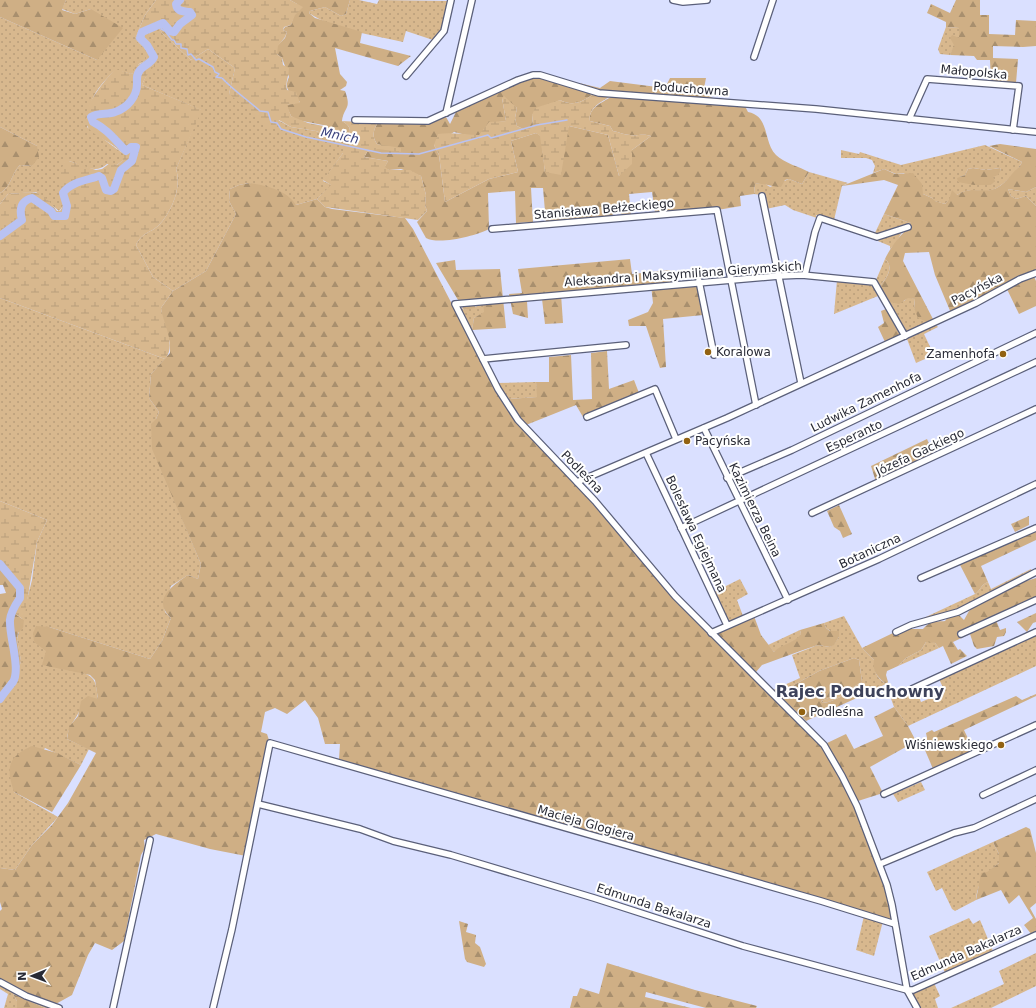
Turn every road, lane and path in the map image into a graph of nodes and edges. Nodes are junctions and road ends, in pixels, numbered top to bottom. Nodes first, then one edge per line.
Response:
1 (451, 0) edge
2 (472, 0) edge
3 (673, 0) edge
4 (707, 0) edge
5 (773, 0) edge
6 (754, 57) dead end
7 (406, 76) dead end
8 (446, 113) junction
9 (355, 120) dead end
10 (909, 120) junction
11 (1013, 130) junction
12 (1036, 132) edge
13 (762, 196) dead end
14 (908, 227) dead end
15 (492, 229) dead end
16 (1036, 273) edge
17 (805, 275) junction
18 (779, 276) junction
19 (731, 279) junction
20 (699, 281) junction
21 (455, 304) joint
22 (1036, 333) edge
23 (905, 336) junction
24 (626, 345) dead end
25 (714, 355) dead end
26 (483, 359) junction
27 (1036, 362) edge
28 (800, 383) junction
29 (756, 405) junction
30 (1036, 409) edge
31 (587, 417) dead end
32 (704, 428) junction
33 (676, 439) junction
34 (646, 453) junction
35 (727, 478) junction
36 (577, 482) junction
37 (1036, 484) edge
38 (739, 501) junction
39 (812, 513) dead end
40 (681, 528) junction
41 (1036, 528) edge
42 (1036, 572) edge
43 (921, 578) dead end
44 (788, 600) junction
45 (1036, 600) edge
46 (727, 625) junction
47 (896, 632) dead end
48 (1036, 632) edge
49 (711, 633) junction
50 (961, 634) dead end
51 (912, 689) dead end
52 (1036, 725) edge
53 (1036, 770) edge
54 (884, 794) dead end
55 (983, 795) dead end
56 (1036, 799) edge
57 (258, 804) junction
58 (150, 840) dead end
59 (880, 864) junction
60 (895, 924) junction
61 (1036, 935) edge
62 (0, 982) edge
63 (907, 990) junction
64 (59, 1008) edge
65 (113, 1008) edge
66 (213, 1008) edge
67 (917, 1008) edge

1 - 7 street
2 - 8 street
3 - 4 street
5 - 6 street
8 - 9 street, Poduchowna
8 - 10 street, Poduchowna
10 - 11 street, Poduchowna
10 - 11 street, Małopolska
11 - 12 street, Poduchowna
13 - 18 street
14 - 17 street
15 - 19 street, Stanisława Bełżeckiego
16 - 23 street, Pacyńska
17 - 18 street, Aleksandra i Maksymiliana Gierymskich
17 - 23 street, Aleksandra i Maksymiliana Gierymskich
18 - 19 street, Aleksandra i Maksymiliana Gierymskich
18 - 28 street
19 - 20 street, Aleksandra i Maksymiliana Gierymskich
19 - 29 street
20 - 21 street, Aleksandra i Maksymiliana Gierymskich
20 - 25 street
21 - 26 street, Podleśna
22 - 35 street, Ludwika Zamenhofa
23 - 28 street, Pacyńska
24 - 26 street
26 - 36 street, Podleśna
27 - 38 street, Esperanto
28 - 29 street, Pacyńska
29 - 32 street, Pacyńska
30 - 39 street, Józefa Gackiego
31 - 33 street
32 - 33 street, Pacyńska
32 - 35 street, Kazimierza Beina
33 - 34 street, Pacyńska
34 - 36 street, Pacyńska
34 - 40 street, Bolesława Egiejmana
35 - 38 street, Kazimierza Beina
36 - 49 street, Podleśna
37 - 44 street, Botaniczna
38 - 40 street, Esperanto
38 - 44 street, Kazimierza Beina
40 - 46 street, Bolesława Egiejmana
41 - 43 street
42 - 47 street
44 - 46 street, Botaniczna
45 - 50 street
46 - 49 street, Botaniczna
48 - 51 street
49 - 59 street, Podleśna
52 - 54 street
53 - 55 street
56 - 59 street
57 - 60 street, Macieja Glogiera
57 - 63 street, Edmunda Bakalarza
57 - 66 street
58 - 65 street
59 - 60 street, Podleśna
60 - 63 street, Podleśna
61 - 63 street, Edmunda Bakalarza
62 - 64 street
63 - 67 street, Podleśna

